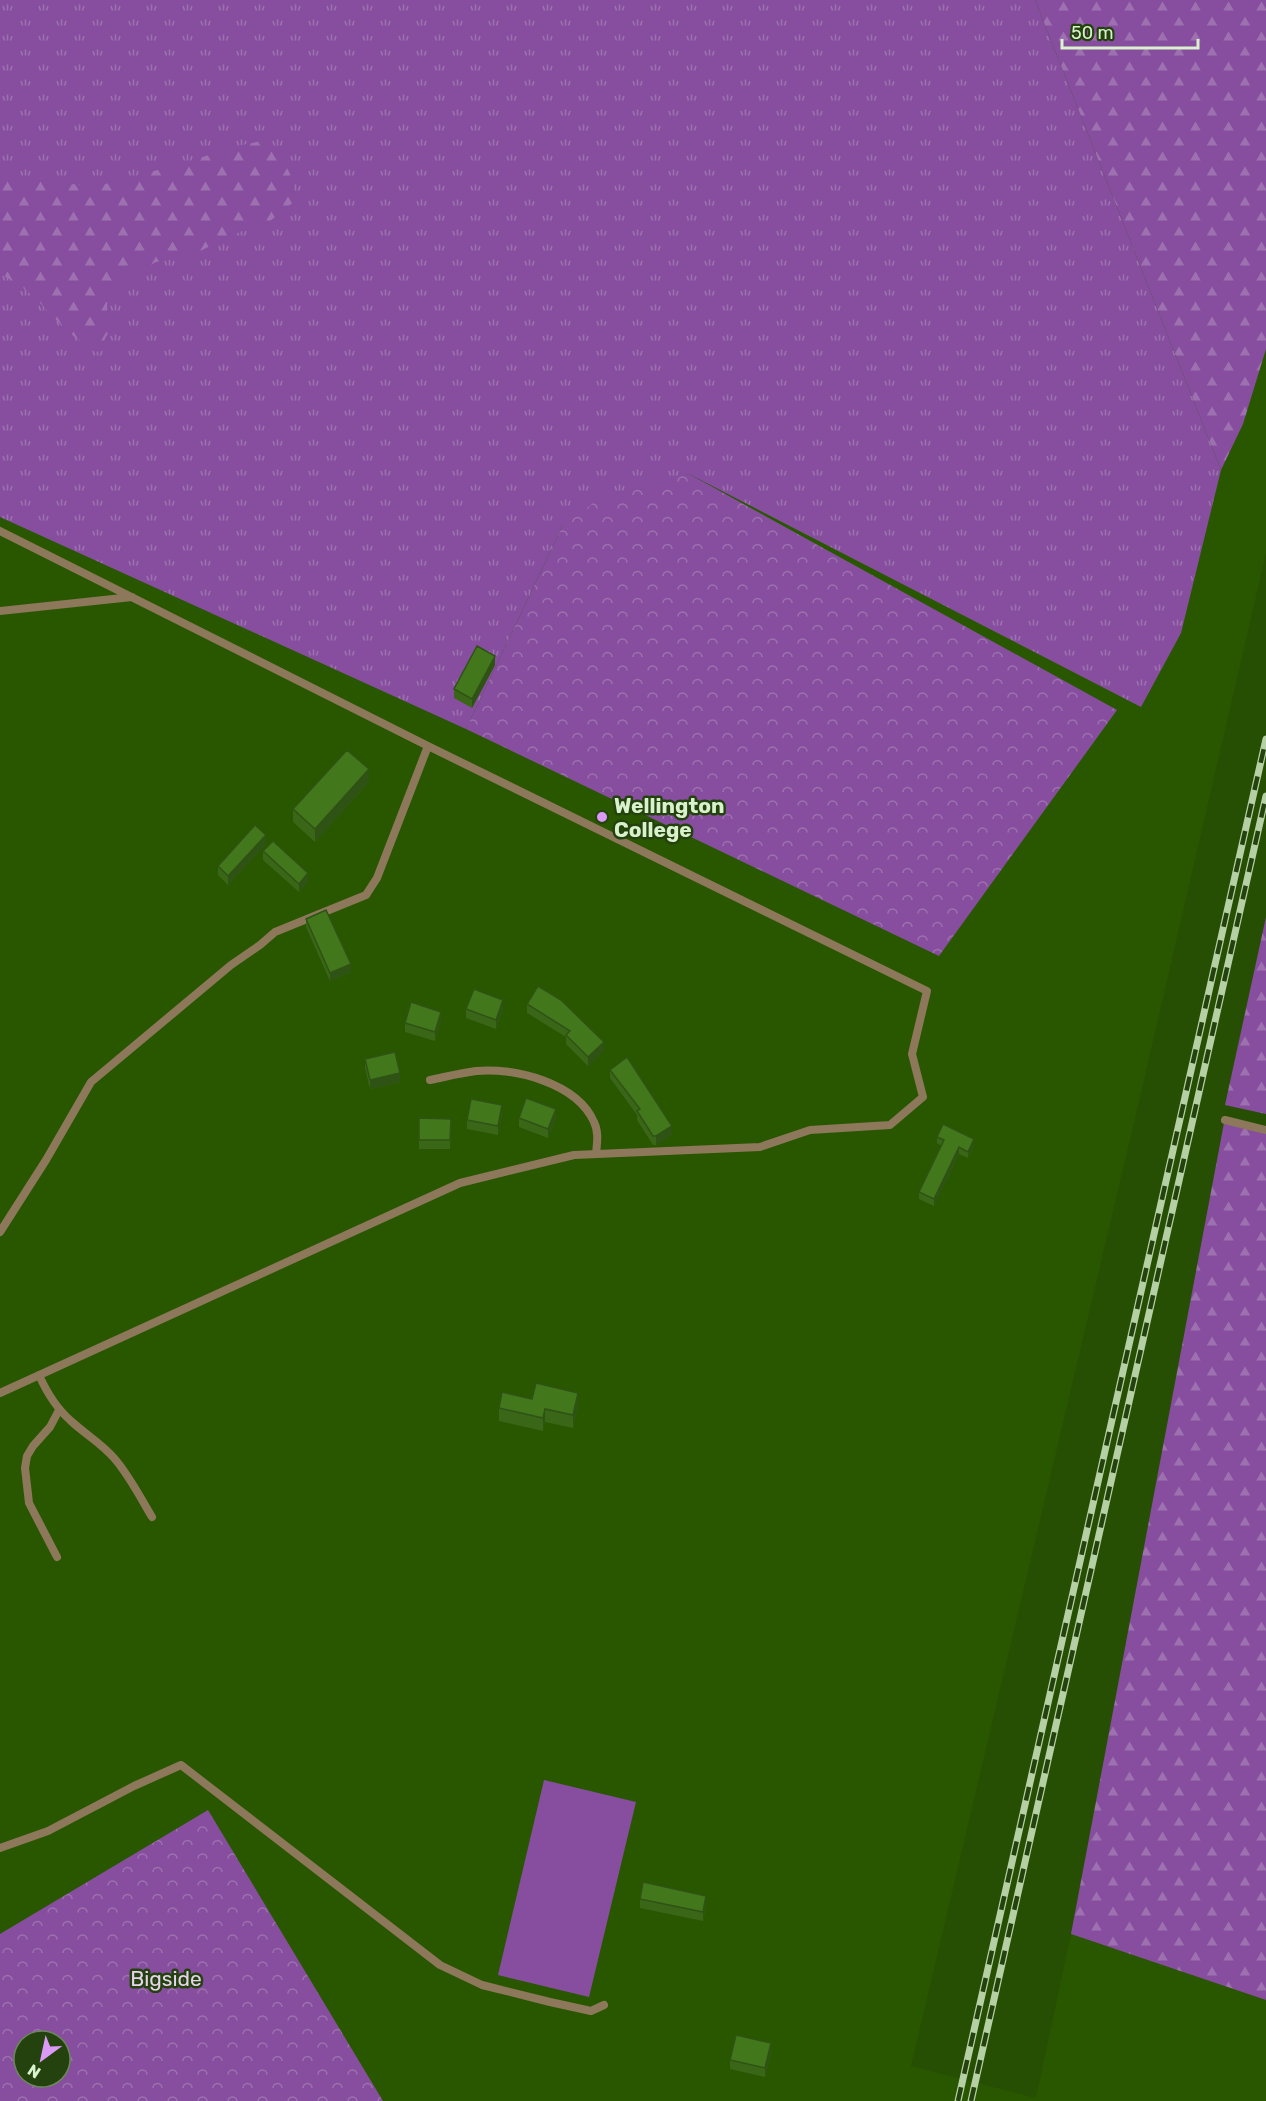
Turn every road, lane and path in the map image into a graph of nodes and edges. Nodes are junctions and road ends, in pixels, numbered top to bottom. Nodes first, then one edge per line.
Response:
1 (0, 531) edge
2 (133, 597) junction
3 (0, 611) edge
4 (428, 746) junction
5 (430, 1080) dead end
6 (1225, 1120) dead end
7 (1266, 1130) edge
8 (596, 1154) junction
9 (0, 1232) edge
10 (39, 1375) junction
11 (0, 1393) edge
12 (59, 1410) junction
13 (152, 1517) dead end
14 (57, 1557) dead end
15 (0, 1848) edge
16 (604, 2005) dead end

1 - 2 lane
2 - 3 lane
2 - 4 lane
4 - 8 lane
4 - 9 lane
5 - 8 lane
6 - 7 lane
8 - 10 lane
10 - 11 lane
10 - 12 lane
12 - 13 lane
12 - 14 lane
15 - 16 lane

